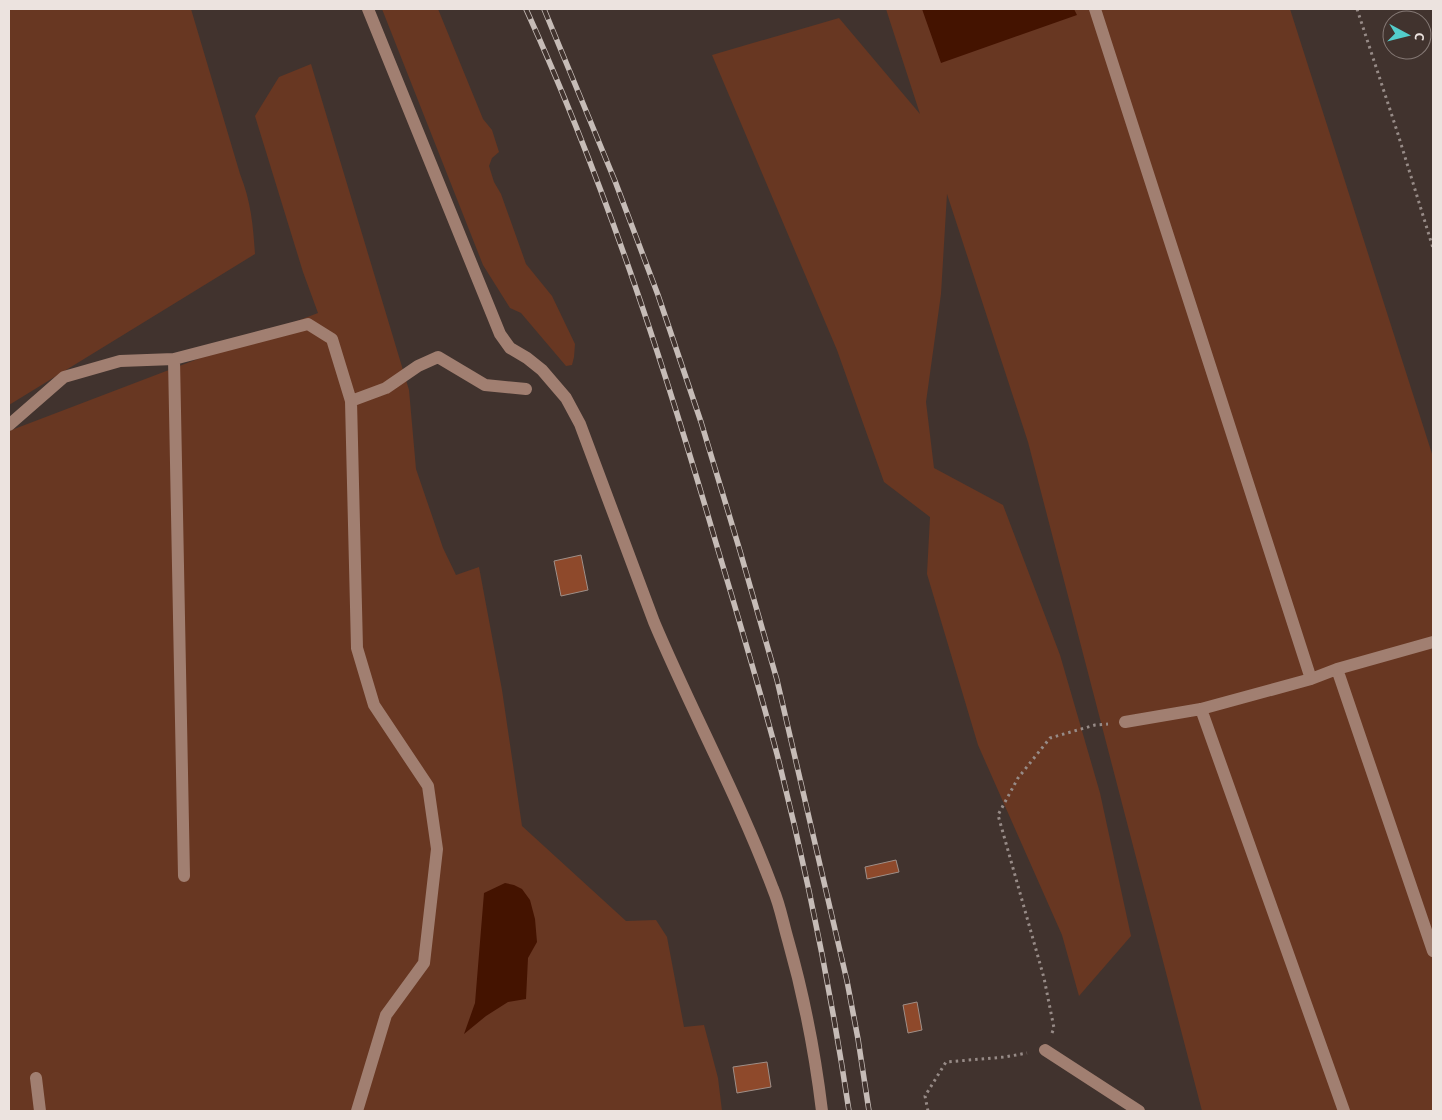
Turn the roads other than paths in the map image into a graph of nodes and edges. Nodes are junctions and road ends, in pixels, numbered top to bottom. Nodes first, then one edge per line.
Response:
1 (368, 9) edge
2 (1095, 9) edge
3 (174, 359) junction
4 (526, 389) dead end
5 (351, 401) junction
6 (9, 425) edge
7 (1433, 642) edge
8 (1337, 669) junction
9 (1311, 679) junction
10 (1201, 709) junction
11 (1126, 722) road end
12 (184, 876) dead end
13 (1433, 951) edge
14 (1045, 1050) road end
15 (36, 1078) dead end
16 (40, 1111) edge
17 (357, 1111) edge
18 (822, 1111) edge
19 (1139, 1111) edge
20 (1344, 1111) edge

1 - 18 lane
2 - 9 lane
3 - 5 lane
3 - 6 lane
3 - 12 lane
4 - 5 lane
5 - 17 lane
7 - 8 lane
8 - 9 lane
8 - 13 lane
9 - 10 lane
10 - 11 lane
10 - 20 lane
14 - 19 lane
15 - 16 lane

